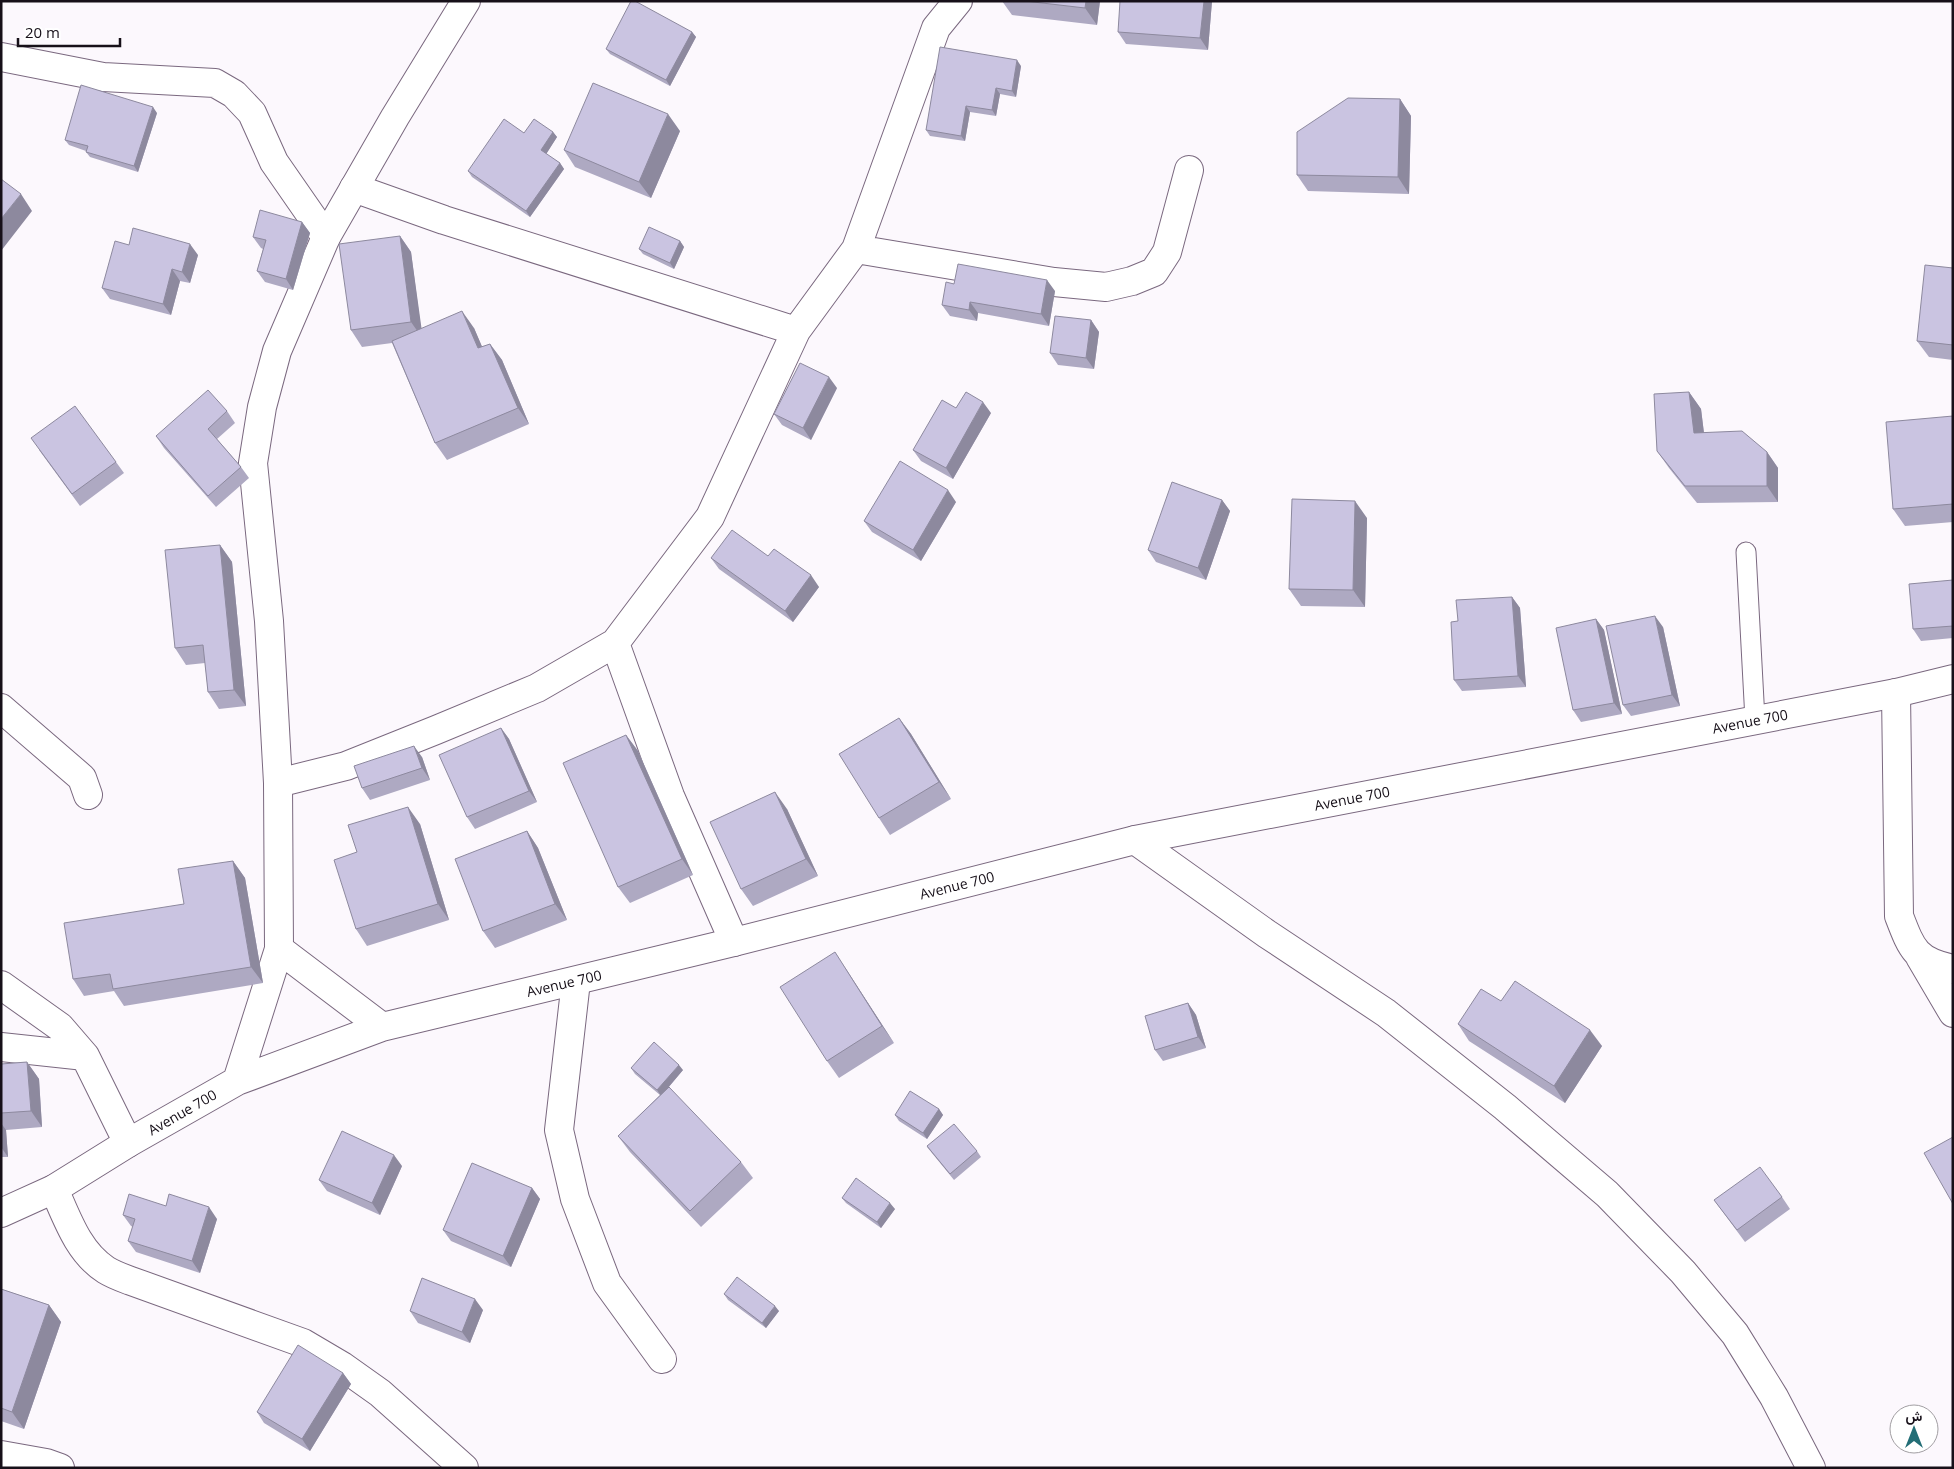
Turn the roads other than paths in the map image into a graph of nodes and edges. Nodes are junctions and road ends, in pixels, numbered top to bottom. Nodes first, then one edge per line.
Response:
1 (466, 1) edge
2 (958, 1) edge
3 (1, 57) edge
4 (1189, 170) dead end
5 (354, 188) junction
6 (326, 237) junction
7 (856, 249) junction
8 (796, 331) junction
9 (1746, 552) dead end
10 (615, 643) junction
11 (1953, 679) edge
12 (1896, 693) junction
13 (1, 708) edge
14 (1755, 720) junction
15 (278, 783) junction
16 (88, 795) dead end
17 (1135, 840) junction
18 (734, 942) junction
19 (279, 949) junction
20 (1920, 957) junction
21 (1953, 970) edge
22 (576, 980) junction
23 (1, 985) edge
24 (1953, 1013) edge
25 (382, 1027) junction
26 (1, 1047) edge
27 (85, 1056) junction
28 (237, 1081) junction
29 (128, 1143) junction
30 (54, 1189) junction
31 (1, 1213) edge
32 (662, 1359) dead end
33 (1, 1455) edge
34 (60, 1468) edge
35 (464, 1468) edge
36 (1811, 1468) edge

1 - 5 street
2 - 7 street
3 - 6 street
4 - 7 street
5 - 6 street
5 - 8 street
6 - 15 street
7 - 8 street
8 - 10 street
9 - 14 lane
10 - 15 street
10 - 18 street
11 - 12 street, Avenue 700
12 - 14 street, Avenue 700
12 - 20 street
13 - 16 street
14 - 17 street, Avenue 700
15 - 19 street
17 - 18 street, Avenue 700
17 - 36 street
18 - 22 street, Avenue 700
19 - 25 street
19 - 28 street
20 - 21 street
20 - 24 street
22 - 25 street, Avenue 700
22 - 32 street
23 - 27 street
25 - 28 street, Avenue 700
26 - 27 street
27 - 29 street
28 - 29 street, Avenue 700
29 - 30 street, Avenue 700
30 - 31 street, Avenue 700
30 - 35 street
33 - 34 street

